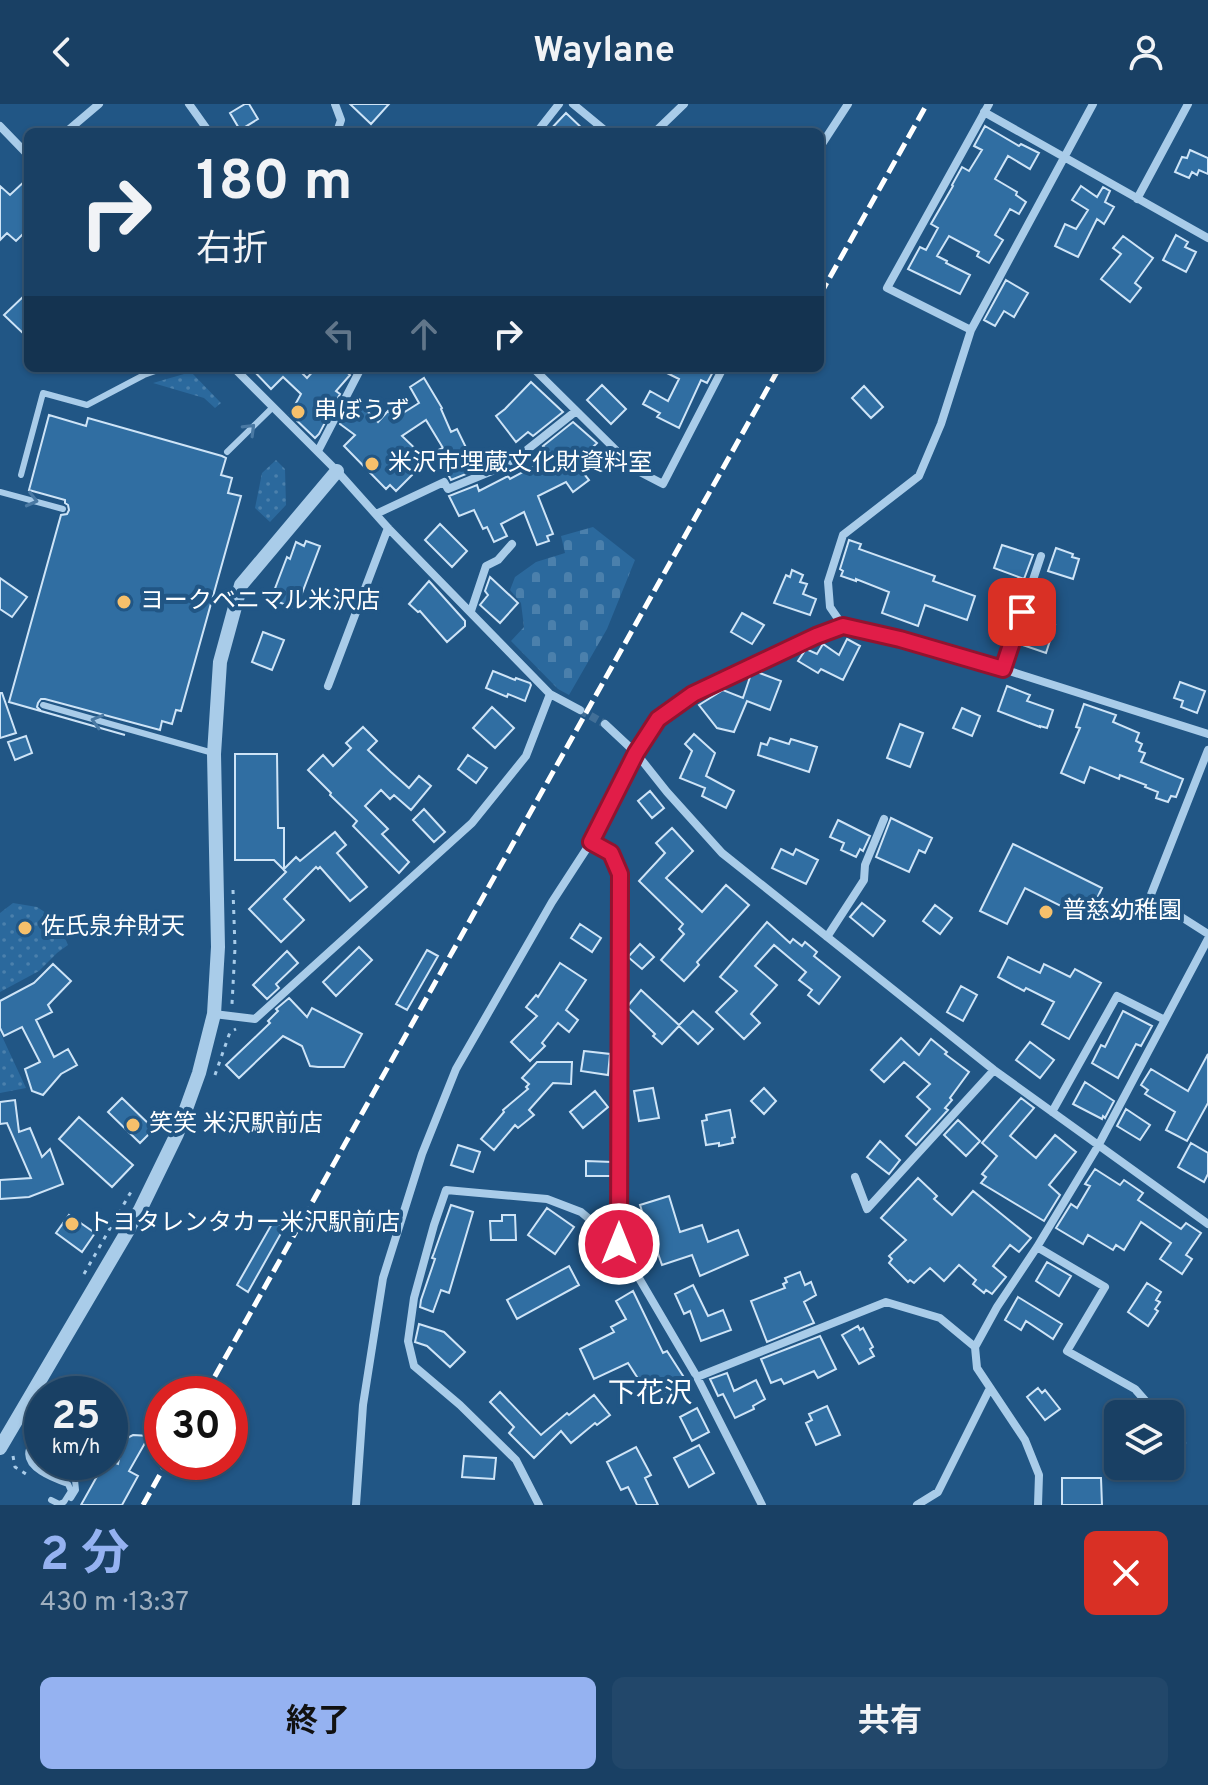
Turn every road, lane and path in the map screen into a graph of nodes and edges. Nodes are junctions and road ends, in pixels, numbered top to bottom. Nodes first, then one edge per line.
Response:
1 (99, 104) edge
2 (189, 104) edge
3 (335, 104) edge
4 (559, 104) edge
5 (573, 104) edge
6 (684, 104) edge
7 (848, 104) edge
8 (1093, 104) edge
9 (1188, 104) edge
10 (987, 108) edge
11 (0, 126) edge
12 (71, 128) edge
13 (206, 128) edge
14 (338, 128) edge
15 (540, 128) edge
16 (602, 128) edge
17 (659, 128) edge
18 (824, 141) edge
19 (24, 151) edge
20 (1063, 158) junction
21 (1137, 199) junction
22 (1208, 238) edge
23 (971, 330) junction
24 (153, 372) edge
25 (238, 372) edge
26 (358, 372) edge
27 (537, 372) edge
28 (721, 372) edge
29 (273, 407) junction
30 (576, 411) junction
31 (318, 451) junction
32 (227, 452) dead end
33 (337, 471) junction
34 (21, 475) dead end
35 (0, 492) edge
36 (63, 509) dead end
37 (376, 514) junction
38 (388, 528) junction
39 (512, 544) dead end
40 (1041, 556) dead end
41 (471, 611) junction
42 (843, 626) junction
43 (1003, 669) junction
44 (328, 686) dead end
45 (550, 694) junction
46 (43, 705) dead end
47 (580, 710) tunnel mouth
48 (605, 724) tunnel mouth
49 (1208, 734) edge
50 (1208, 750) edge
51 (636, 753) junction
52 (214, 754) junction
53 (884, 819) dead end
54 (591, 842) junction
55 (233, 888) dead end
56 (827, 937) junction
57 (1208, 937) edge
58 (237, 1010) dead end
59 (214, 1014) junction
60 (1165, 1020) junction
61 (994, 1070) junction
62 (1052, 1112) junction
63 (1098, 1146) junction
64 (855, 1177) dead end
65 (138, 1179) dead end
66 (1208, 1224) edge
67 (619, 1244) junction
68 (1037, 1247) junction
69 (84, 1273) dead end
70 (975, 1347) junction
71 (697, 1377) junction
72 (990, 1388) junction
73 (1145, 1400) edge
74 (0, 1448) edge
75 (56, 1480) edge
76 (72, 1482) junction
77 (51, 1500) dead end
78 (65, 1505) edge
79 (356, 1505) edge
80 (539, 1505) edge
81 (762, 1505) edge
82 (917, 1505) edge
83 (1038, 1505) edge

1 - 12 street
2 - 13 street
3 - 14 street
4 - 15 street
5 - 16 street
6 - 17 street
7 - 18 street
8 - 20 street
9 - 21 street
10 - 20 street
10 - 23 street
11 - 19 street
20 - 21 street
20 - 23 street
21 - 22 street
23 - 42 street
24 - 34 lane
25 - 29 street
26 - 31 street
27 - 30 street
28 - 30 street
29 - 31 street
32 -> 29 lane
30 - 37 street
31 - 33 street
33 - 37 street
33 - 52 street
35 -> 36 lane
37 - 38 street
38 - 41 street
38 - 44 street
39 - 41 street
40 - 43 street
41 - 45 street
42 - 43 street
42 - 51 street
43 - 49 street
45 - 47 street
45 - 59 street
52 -> 46 lane
48 - 51 street
50 - 57 street
51 - 54 street
51 - 56 street
52 - 59 street
53 - 56 street
54 - 67 street
54 - 79 street
55 - 58 path
56 - 61 street
57 - 60 street
59 - 74 street
60 - 62 street
60 - 63 street
61 - 62 street
61 - 64 street
62 - 63 street
63 - 66 street
63 - 68 street
65 - 69 path
67 - 71 street
67 - 80 street
68 - 70 street
68 - 73 street
70 - 71 street
70 - 72 street
71 - 81 street
72 - 82 street
72 - 83 street
75 - 76 lane
76 - 77 lane
76 - 78 lane

